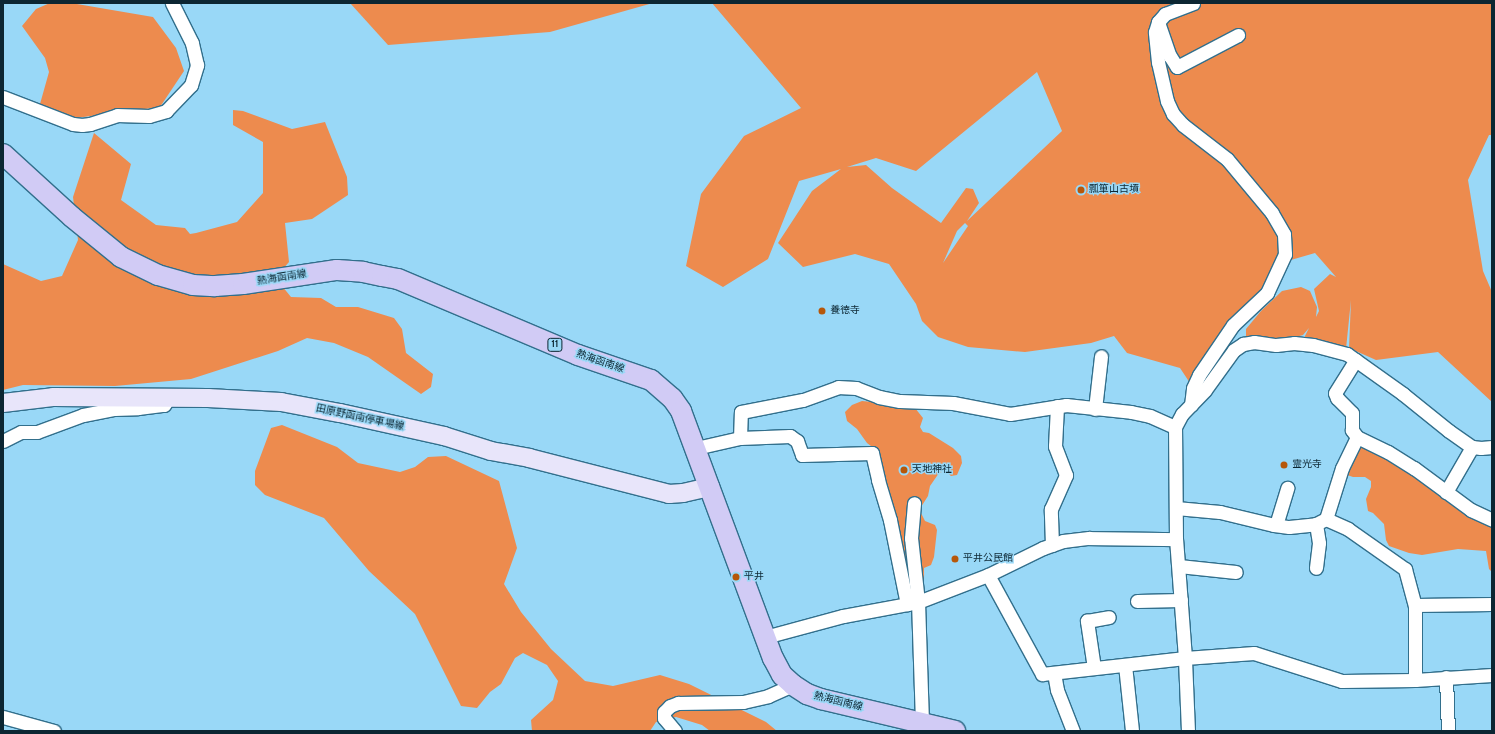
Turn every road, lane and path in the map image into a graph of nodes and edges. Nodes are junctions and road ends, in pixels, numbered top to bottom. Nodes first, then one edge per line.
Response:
1 (172, 3) edge
2 (1193, 3) edge
3 (1158, 22) junction
4 (1238, 34) dead end
5 (3, 96) edge
6 (3, 154) edge
7 (1100, 356) dead end
8 (1356, 360) junction
9 (171, 397) junction
10 (3, 402) edge
11 (1191, 405) junction
12 (1057, 406) junction
13 (1095, 409) junction
14 (1175, 427) junction
15 (1357, 437) junction
16 (740, 438) junction
17 (3, 441) edge
18 (1472, 447) junction
19 (1492, 447) edge
20 (696, 448) junction
21 (710, 487) junction
22 (1287, 488) dead end
23 (1446, 492) junction
24 (914, 503) dead end
25 (1176, 508) junction
26 (1492, 520) edge
27 (1321, 522) junction
28 (1276, 526) junction
29 (1176, 539) junction
30 (1052, 545) junction
31 (1179, 566) junction
32 (1316, 568) dead end
33 (1236, 572) dead end
34 (988, 574) junction
35 (1181, 600) junction
36 (1137, 601) dead end
37 (912, 603) junction
38 (1492, 604) edge
39 (1415, 605) junction
40 (1109, 617) dead end
41 (765, 637) junction
42 (1186, 658) junction
43 (1125, 665) junction
44 (1094, 668) junction
45 (1054, 673) junction
46 (1492, 675) edge
47 (1446, 677) junction
48 (1415, 680) junction
49 (793, 685) junction
50 (3, 717) edge
51 (922, 722) junction
52 (54, 731) edge
53 (675, 731) edge
54 (955, 731) edge
55 (1073, 731) edge
56 (1132, 731) edge
57 (1188, 731) edge
58 (1448, 731) edge

1 - 5 street
2 - 3 street
3 - 4 street
3 - 11 street
6 - 20 main road, 熱海函南線 / 11
7 - 13 street
8 - 11 street
8 - 15 street
8 - 18 street
9 - 10 main road, 田原野函南停車場線
9 - 17 street
9 - 21 main road, 田原野函南停車場線
11 - 14 street
12 - 13 street
12 - 16 street
12 - 30 street
13 - 14 street
14 - 25 street
15 - 23 street
15 - 27 street
16 - 20 street
16 - 37 street
18 - 19 street
18 - 23 street
20 - 21 main road, 熱海函南線 / 11
21 - 41 main road, 熱海函南線 / 11
22 - 28 street
23 - 26 street
24 - 37 street
25 - 28 street
25 - 29 street
27 - 28 street
27 - 32 street
27 - 39 street
29 - 30 street
29 - 31 street
30 - 34 street
31 - 33 street
31 - 35 street
34 - 37 street
34 - 45 street
35 - 36 street
35 - 42 street
37 - 41 street
37 - 51 street
38 - 39 street
39 - 48 street
40 - 44 street
41 - 49 main road, 熱海函南線 / 11
42 - 43 street
42 - 48 street
42 - 57 street
43 - 44 street
43 - 56 street
44 - 45 street
45 - 55 street
46 - 47 street
47 - 48 street
47 - 58 street
49 - 51 main road, 熱海函南線 / 11
49 - 53 street
50 - 52 street
51 - 54 main road, 熱海函南線 / 11

